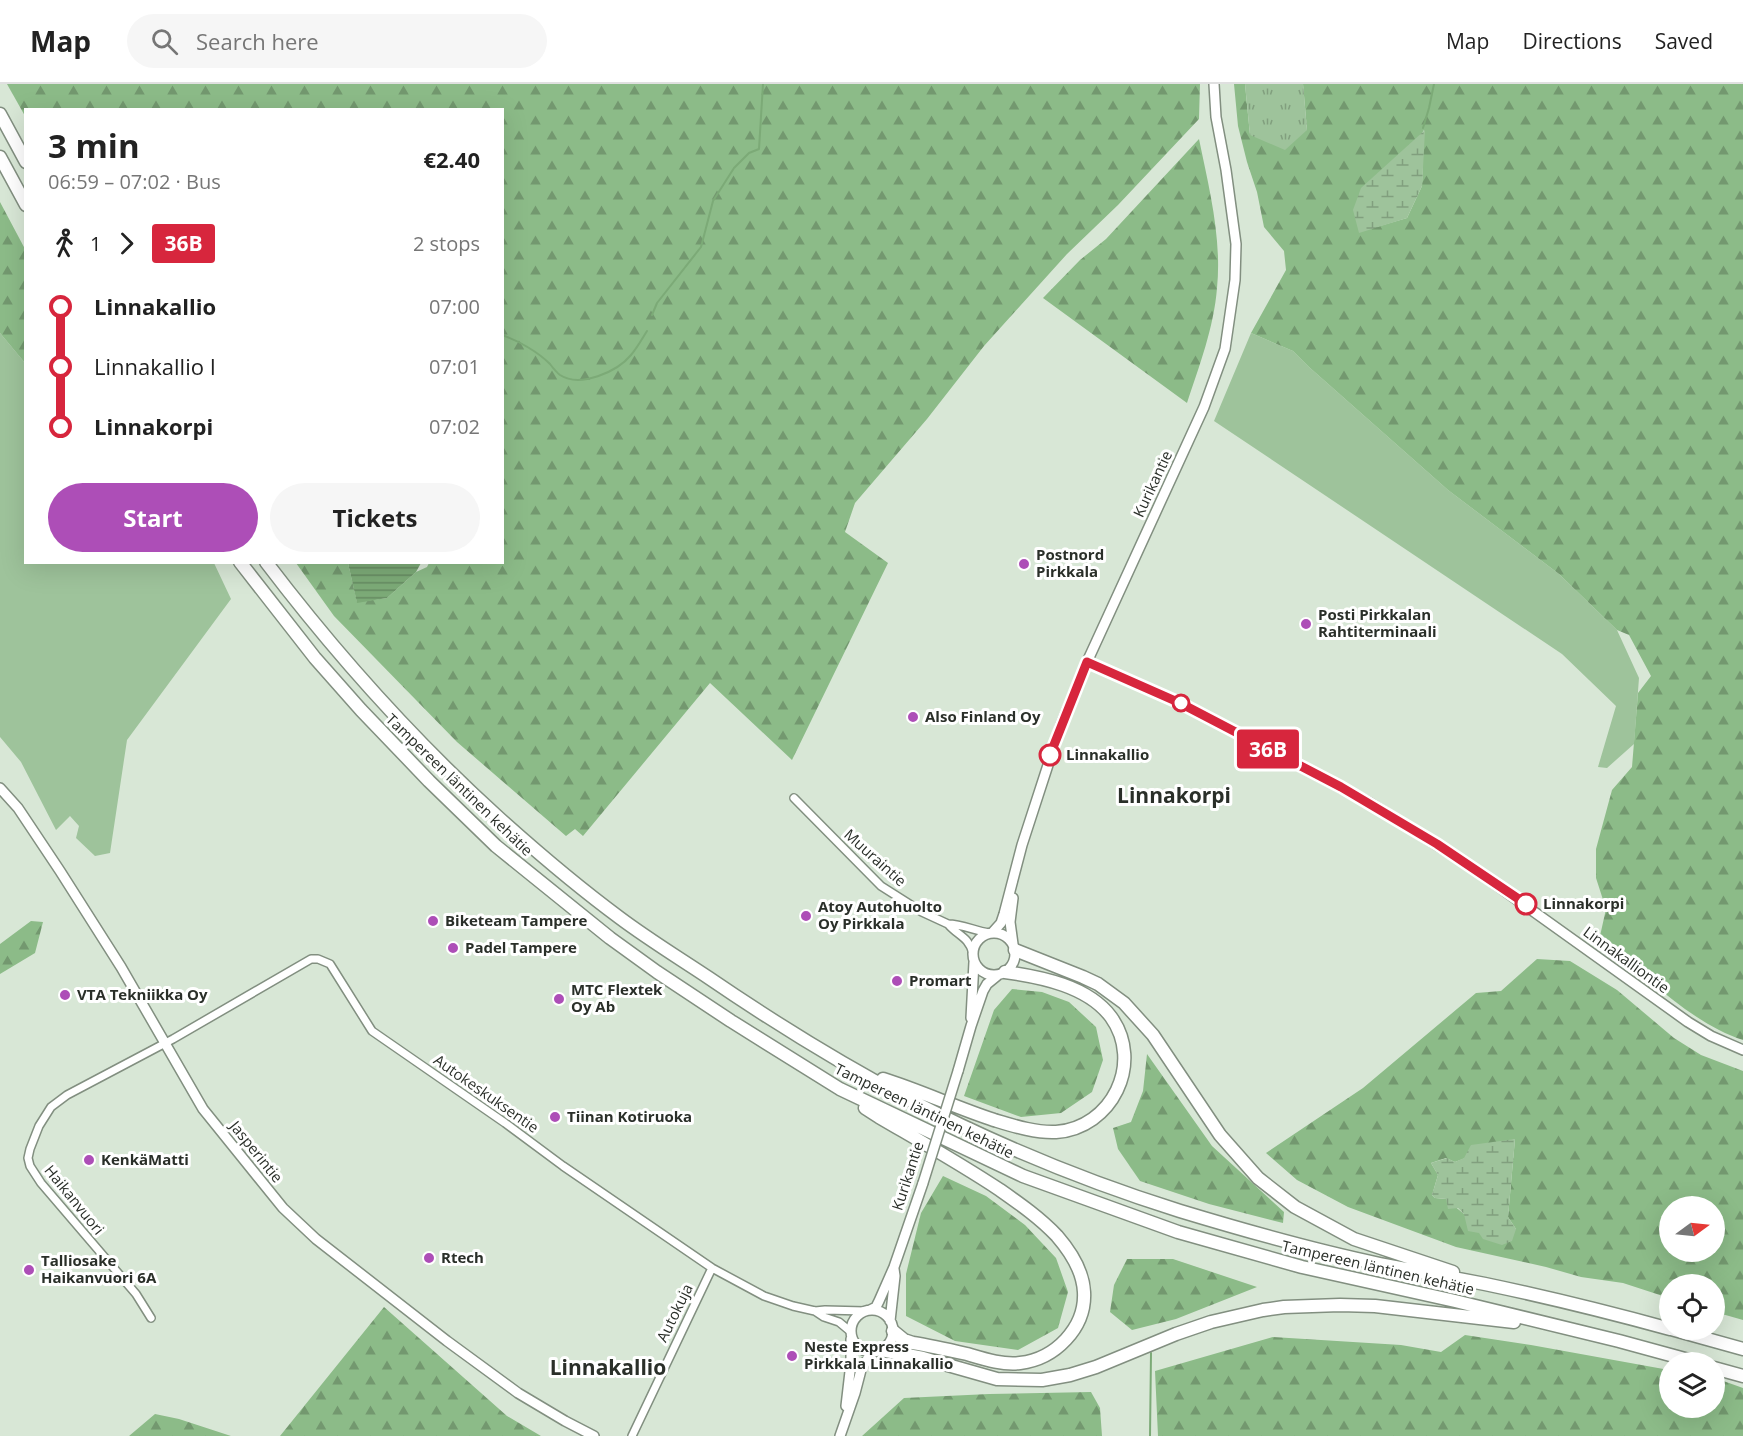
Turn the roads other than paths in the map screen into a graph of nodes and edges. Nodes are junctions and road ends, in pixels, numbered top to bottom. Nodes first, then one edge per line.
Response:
1 (1214, 84) edge
2 (0, 114) edge
3 (0, 157) edge
4 (24, 158) edge
5 (24, 201) edge
6 (242, 564) edge
7 (268, 564) edge
8 (1087, 662) junction
9 (0, 788) edge
10 (794, 798) dead end
11 (1014, 880) junction
12 (948, 924) junction
13 (991, 933) junction
14 (1014, 947) junction
15 (974, 957) junction
16 (1002, 973) junction
17 (971, 1026) junction
18 (164, 1044) junction
19 (1743, 1050) edge
20 (862, 1072) junction
21 (840, 1089) junction
22 (894, 1267) junction
23 (712, 1268) junction
24 (1482, 1284) junction
25 (816, 1311) junction
26 (868, 1311) junction
27 (151, 1318) dead end
28 (1550, 1325) junction
29 (892, 1326) junction
30 (1659, 1326) edge
31 (851, 1334) junction
32 (1710, 1340) edge
33 (1743, 1349) edge
34 (876, 1351) junction
35 (1659, 1352) edge
36 (1725, 1371) edge
37 (1743, 1376) edge
38 (847, 1414) junction
39 (594, 1436) edge
40 (632, 1436) edge
41 (840, 1436) edge

1 - 8 main road, Kurikantie
2 - 4 highway
3 - 5 highway
6 - 21 highway, Tampereen läntinen kehätie
7 - 20 highway, Tampereen läntinen kehätie
8 - 11 main road, Kurikantie
8 - 19 main road, Linnakalliontie
9 - 18 main road, Jasperintie
10 - 12 street, Muuraintie
11 - 13 main road, Kurikantie
11 - 14 main road, Kurikantie
12 - 13 street, Muuraintie
12 - 15 street, Muuraintie
13 - 14 main road
13 - 15 main road
14 - 16 main road
14 - 24 highway
15 - 16 main road
15 - 17 main road, Kurikantie
16 - 17 main road, Kurikantie
16 - 20 highway
17 - 22 main road, Kurikantie, bridge
18 - 23 street, Autokeskuksentie
18 - 27 street, Haikanvuori
18 - 39 main road, Jasperintie
20 - 24 highway, Tampereen läntinen kehätie
21 - 28 highway, Tampereen läntinen kehätie
21 - 29 highway
22 - 26 main road, Kurikantie
22 - 29 main road, Kurikantie
23 - 25 street, Autokeskuksentie
23 - 40 street, Autokuja
24 - 30 highway, Tampereen läntinen kehätie
25 - 26 street, Autokeskuksentie
25 - 31 street, Autokeskuksentie
26 - 29 main road
26 - 31 main road
28 - 34 highway
28 - 35 highway, Tampereen läntinen kehätie
29 - 34 main road
31 - 34 main road
31 - 38 main road
32 - 33 highway, Tampereen läntinen kehätie
34 - 38 main road
36 - 37 highway
38 - 41 main road

